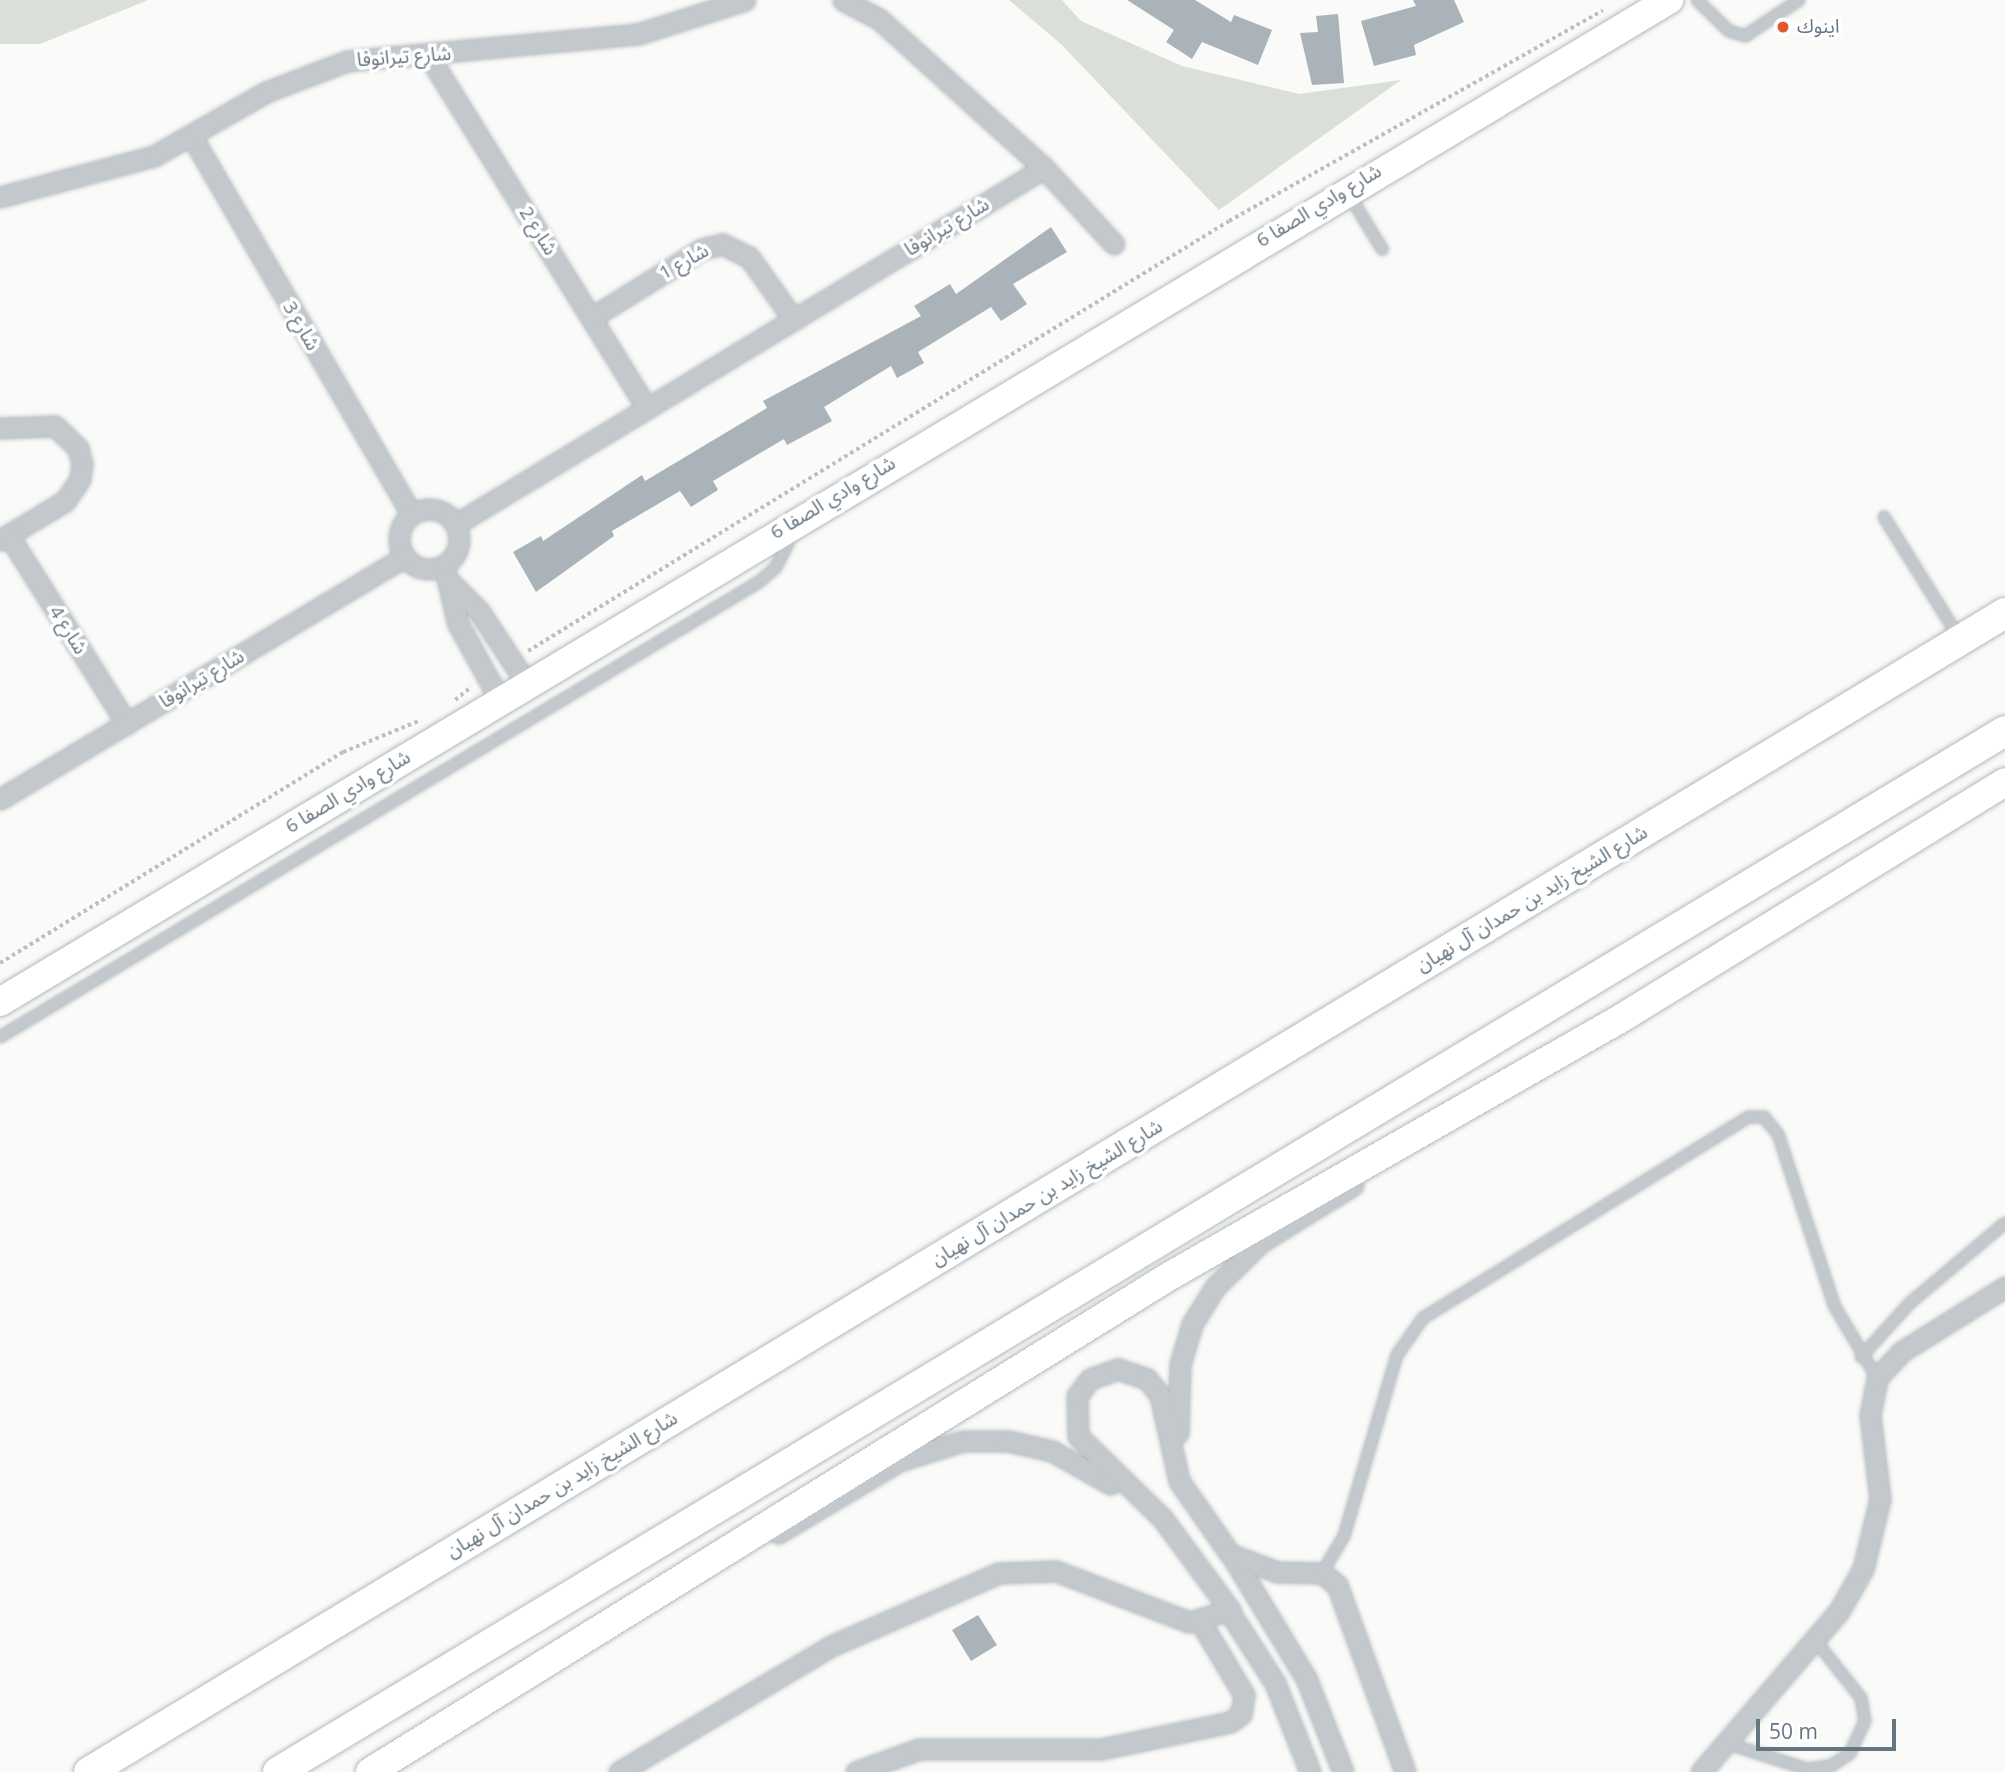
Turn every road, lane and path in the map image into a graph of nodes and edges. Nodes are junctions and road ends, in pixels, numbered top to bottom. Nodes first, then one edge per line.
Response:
1 (745, 0) edge
2 (843, 0) edge
3 (1669, 0) edge
4 (1697, 0) edge
5 (1799, 0) edge
6 (1611, 6) dead end
7 (428, 55) junction
8 (191, 137) junction
9 (1044, 168) junction
10 (1346, 190) junction
11 (0, 197) edge
12 (1114, 244) dead end
13 (1381, 249) dead end
14 (592, 318) junction
15 (794, 320) junction
16 (647, 408) junction
17 (0, 428) edge
18 (411, 514) junction
19 (1884, 517) dead end
20 (799, 518) junction
21 (456, 524) junction
22 (4, 538) edge
23 (404, 557) junction
24 (452, 580) junction
25 (2005, 613) edge
26 (1960, 639) junction
27 (507, 654) junction
28 (482, 669) junction
29 (527, 684) junction
30 (500, 700) junction
31 (445, 707) dead end
32 (431, 716) dead end
33 (127, 724) junction
34 (2005, 731) edge
35 (2005, 782) edge
36 (0, 799) edge
37 (0, 963) edge
38 (0, 1002) edge
39 (0, 1037) edge
40 (1395, 1143) junction
41 (2005, 1223) edge
42 (2005, 1287) edge
43 (1861, 1357) junction
44 (1877, 1378) junction
45 (1230, 1554) junction
46 (688, 1573) junction
47 (1322, 1573) junction
48 (1230, 1610) junction
49 (1201, 1623) junction
50 (1815, 1640) junction
51 (1722, 1742) junction
52 (89, 1772) edge
53 (278, 1772) edge
54 (370, 1772) edge
55 (618, 1772) edge
56 (856, 1772) edge
57 (1310, 1772) edge
58 (1343, 1772) edge
59 (1405, 1772) edge
60 (1701, 1772) edge

1 - 7 street, شارع تيرانوفا
2 - 9 street
3 - 10 main road, شارع وادي الصفا 6
4 - 5 lane
6 - 27 path
7 - 8 street, شارع تيرانوفا
7 - 14 street, شارع 2
8 - 11 street, شارع تيرانوفا
8 - 18 street, شارع 3
9 - 12 street
9 - 15 street, شارع تيرانوفا
10 - 13 lane
10 - 20 main road, شارع وادي الصفا 6
14 - 15 street, شارع 1
14 - 16 street, شارع 2
15 - 16 street, شارع تيرانوفا
16 - 21 street, شارع تيرانوفا
17 - 22 street
18 - 21 street
18 - 23 street
19 - 26 lane
20 - 29 main road, شارع وادي الصفا 6
20 - 39 lane
21 - 24 street
22 - 33 street, شارع 4
23 - 24 street
23 - 33 street, شارع تيرانوفا
24 - 27 street
24 - 28 street
25 - 26 main road, شارع الشيخ زايد بن حمدان آل نهيان
26 - 52 main road, شارع الشيخ زايد بن حمدان آل نهيان
27 - 28 street
27 - 29 street
28 - 30 street
28 - 31 path
29 - 30 main road, شارع وادي الصفا 6
30 - 38 main road, شارع وادي الصفا 6
32 - 37 path
33 - 36 street, شارع تيرانوفا
34 - 53 main road
35 - 40 main road
40 - 45 street
40 - 46 main road
41 - 43 lane
42 - 44 street
43 - 44 lane
43 - 47 lane
44 - 50 street
45 - 47 street
45 - 48 street
45 - 58 street
46 - 48 street
46 - 54 main road
47 - 59 street
48 - 49 street
48 - 57 street
49 - 55 street
49 - 56 street
50 - 51 street
50 - 51 lane
51 - 60 street

